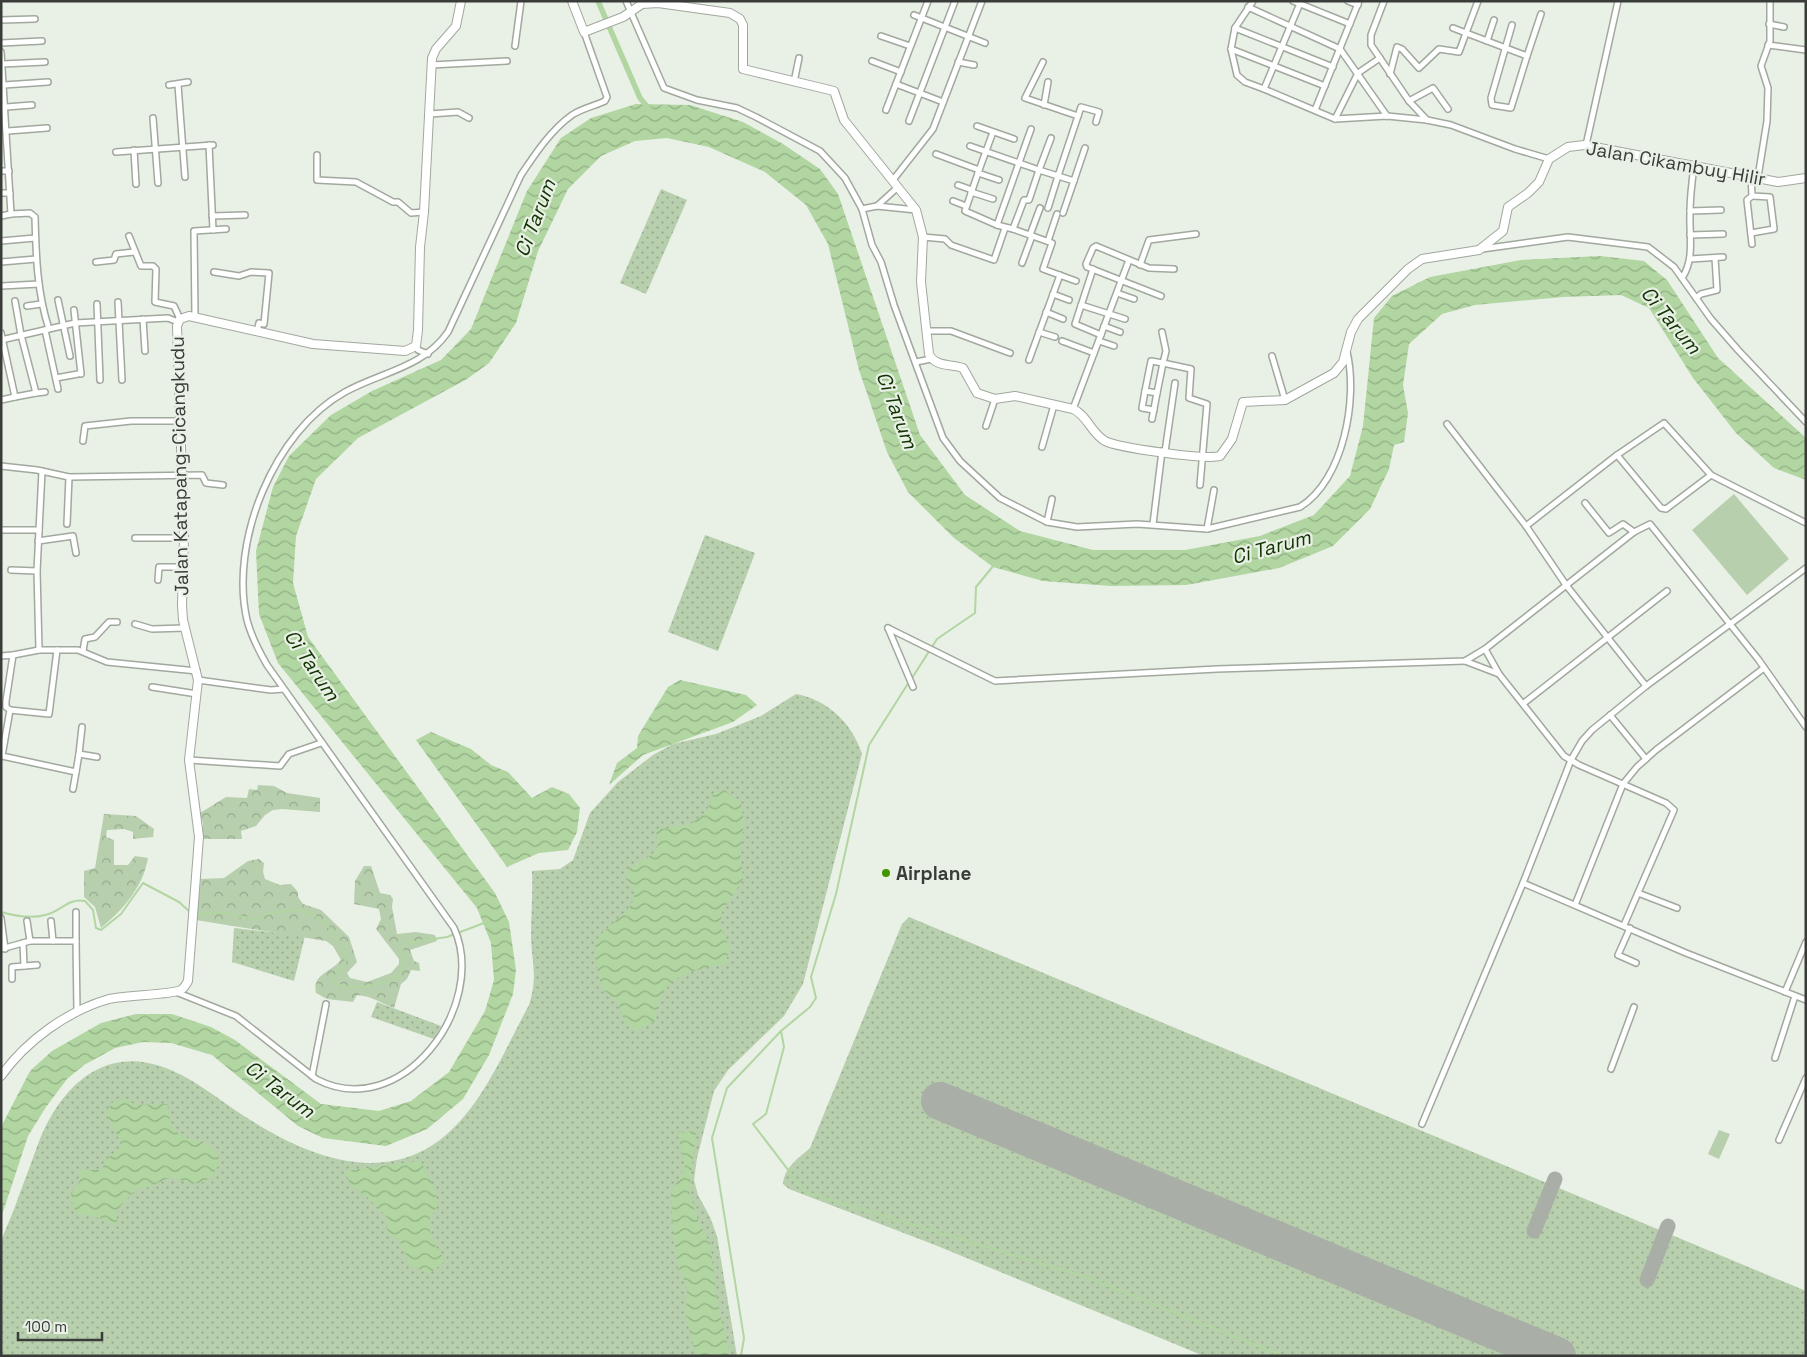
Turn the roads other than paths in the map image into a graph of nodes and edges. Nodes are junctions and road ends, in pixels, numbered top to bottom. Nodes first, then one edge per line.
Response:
1 (461, 1) edge
2 (520, 1) edge
3 (572, 1) edge
4 (626, 1) edge
5 (928, 1) edge
6 (955, 1) edge
7 (982, 1) edge
8 (1253, 1) edge
9 (1293, 1) edge
10 (1348, 1) edge
11 (1384, 1) edge
12 (1478, 1) edge
13 (1618, 1) edge
14 (1770, 1) edge
15 (1301, 2) edge
16 (1359, 3) edge
17 (691, 4) edge
18 (1248, 7) junction
19 (630, 11) junction
20 (1542, 14) dead end
21 (914, 15) dead end
22 (35, 18) dead end
23 (921, 18) junction
24 (1, 20) edge
25 (1494, 20) dead end
26 (1350, 24) junction
27 (1769, 24) junction
28 (1512, 25) dead end
29 (1784, 26) dead end
30 (945, 27) junction
31 (1292, 27) junction
32 (1235, 28) junction
33 (1453, 28) dead end
34 (584, 32) junction
35 (1466, 33) junction
36 (881, 36) dead end
37 (968, 36) junction
38 (42, 41) dead end
39 (1487, 41) junction
40 (985, 42) dead end
41 (1, 43) edge
42 (1768, 45) junction
43 (514, 46) dead end
44 (910, 46) junction
45 (1283, 48) junction
46 (1506, 48) junction
47 (1231, 49) junction
48 (1340, 49) junction
49 (1806, 50) edge
50 (1, 52) edge
51 (1526, 56) junction
52 (799, 58) dead end
53 (1380, 58) junction
54 (507, 61) dead end
55 (872, 61) dead end
56 (45, 62) dead end
57 (958, 62) junction
58 (1042, 62) dead end
59 (2, 64) edge
60 (431, 65) junction
61 (974, 65) dead end
62 (1274, 67) junction
63 (1333, 67) junction
64 (900, 72) junction
65 (1358, 73) junction
66 (1390, 74) junction
67 (48, 82) dead end
68 (188, 82) dead end
69 (794, 82) junction
70 (1048, 82) dead end
71 (178, 84) junction
72 (896, 84) junction
73 (4, 85) junction
74 (169, 85) dead end
75 (1325, 86) junction
76 (1264, 89) junction
77 (919, 94) junction
78 (3, 99) edge
79 (1409, 101) junction
80 (943, 102) junction
81 (32, 105) dead end
82 (1044, 105) junction
83 (6, 107) junction
84 (1448, 108) dead end
85 (886, 110) dead end
86 (1315, 110) junction
87 (430, 114) junction
88 (1078, 116) junction
89 (1387, 116) junction
90 (153, 118) dead end
91 (469, 118) dead end
92 (1335, 119) junction
93 (909, 120) dead end
94 (1427, 120) junction
95 (1096, 122) dead end
96 (4, 123) edge
97 (977, 126) dead end
98 (47, 128) dead end
99 (1031, 129) dead end
100 (8, 131) junction
101 (993, 132) junction
102 (1051, 138) dead end
103 (1014, 139) dead end
104 (8, 145) junction
105 (1586, 145) junction
106 (1, 146) edge
107 (970, 146) dead end
108 (182, 147) junction
109 (1086, 148) dead end
110 (156, 149) junction
111 (134, 150) junction
112 (116, 152) dead end
113 (986, 152) junction
114 (936, 154) dead end
115 (317, 155) dead end
116 (1547, 161) junction
117 (1018, 163) junction
118 (1694, 166) junction
119 (1039, 170) junction
120 (1, 171) edge
121 (9, 171) junction
122 (979, 171) junction
123 (1058, 176) junction
124 (1755, 176) junction
125 (186, 177) dead end
126 (1806, 178) edge
127 (999, 180) dead end
128 (1074, 181) junction
129 (158, 183) dead end
130 (895, 183) junction
131 (136, 184) dead end
132 (958, 185) dead end
133 (972, 191) junction
134 (1, 193) edge
135 (10, 193) junction
136 (1752, 196) junction
137 (993, 199) dead end
138 (953, 201) dead end
139 (876, 206) junction
140 (966, 206) junction
141 (1040, 208) dead end
142 (1048, 208) dead end
143 (862, 209) junction
144 (916, 210) junction
145 (1721, 210) dead end
146 (1690, 211) junction
147 (424, 212) junction
148 (11, 214) junction
149 (245, 215) dead end
150 (1, 216) edge
151 (212, 216) junction
152 (997, 224) junction
153 (1005, 228) junction
154 (226, 229) dead end
155 (213, 230) junction
156 (1013, 230) junction
157 (1751, 232) junction
158 (1196, 234) dead end
159 (1723, 234) dead end
160 (1690, 235) junction
161 (129, 236) dead end
162 (1031, 236) junction
163 (923, 237) junction
164 (36, 238) junction
165 (1, 241) edge
166 (1048, 241) junction
167 (1752, 244) dead end
168 (1479, 250) junction
169 (134, 252) junction
170 (1723, 257) dead end
171 (1715, 258) junction
172 (36, 259) junction
173 (1690, 259) junction
174 (1129, 260) junction
175 (1, 262) edge
176 (96, 262) dead end
177 (1022, 263) dead end
178 (1140, 265) junction
179 (1093, 269) junction
180 (1174, 269) dead end
181 (214, 272) dead end
182 (1060, 275) junction
183 (1682, 278) junction
184 (1076, 281) dead end
185 (1121, 282) junction
186 (39, 284) junction
187 (1, 286) edge
188 (1117, 293) junction
189 (1053, 294) junction
190 (1161, 296) dead end
191 (1696, 298) junction
192 (1134, 299) dead end
193 (15, 300) dead end
194 (58, 300) dead end
195 (1070, 300) dead end
196 (118, 302) dead end
197 (41, 304) junction
198 (97, 304) dead end
199 (1081, 304) junction
200 (28, 306) dead end
201 (74, 310) dead end
202 (1046, 312) junction
203 (1109, 313) junction
204 (195, 316) junction
205 (143, 319) junction
206 (1063, 319) dead end
207 (1125, 319) dead end
208 (118, 320) junction
209 (179, 321) junction
210 (97, 322) junction
211 (75, 323) junction
212 (64, 325) junction
213 (1104, 326) junction
214 (47, 329) junction
215 (926, 331) junction
216 (1039, 332) junction
217 (1120, 332) dead end
218 (1162, 332) dead end
219 (257, 333) junction
220 (21, 335) junction
221 (2, 337) edge
222 (1055, 337) dead end
223 (1100, 338) junction
224 (1062, 341) dead end
225 (416, 346) junction
226 (1114, 346) dead end
227 (145, 351) dead end
228 (1347, 352) junction
229 (1010, 353) dead end
230 (1094, 353) junction
231 (428, 354) junction
232 (70, 356) dead end
233 (1272, 356) dead end
234 (931, 359) junction
235 (1029, 360) dead end
236 (916, 362) junction
237 (1163, 363) junction
238 (1148, 373) junction
239 (1161, 375) junction
240 (56, 378) junction
241 (100, 380) dead end
242 (122, 380) dead end
243 (1175, 383) dead end
244 (58, 388) dead end
245 (1145, 391) junction
246 (45, 392) dead end
247 (36, 393) junction
248 (1157, 393) junction
249 (15, 397) junction
250 (995, 399) junction
251 (1, 400) edge
252 (1285, 400) junction
253 (1054, 405) junction
254 (1073, 409) junction
255 (1154, 410) junction
256 (1152, 419) dead end
257 (180, 421) junction
258 (1806, 422) edge
259 (1447, 424) dead end
260 (986, 426) dead end
261 (83, 441) dead end
262 (1042, 447) dead end
263 (1163, 451) junction
264 (1617, 455) junction
265 (1203, 457) junction
266 (1, 466) edge
267 (42, 471) junction
268 (1711, 475) junction
269 (68, 477) junction
270 (183, 477) junction
271 (223, 485) dead end
272 (1200, 485) dead end
273 (1214, 490) dead end
274 (1052, 499) dead end
275 (1585, 503) dead end
276 (1047, 522) junction
277 (1806, 523) edge
278 (67, 524) dead end
279 (1153, 524) junction
280 (1526, 526) junction
281 (1207, 529) junction
282 (1, 530) edge
283 (38, 530) junction
284 (1634, 532) junction
285 (135, 538) dead end
286 (184, 538) junction
287 (38, 540) junction
288 (76, 553) dead end
289 (183, 567) junction
290 (1806, 568) edge
291 (11, 570) dead end
292 (37, 571) junction
293 (158, 580) dead end
294 (1566, 585) junction
295 (1667, 591) dead end
296 (117, 622) dead end
297 (136, 624) dead end
298 (1729, 625) junction
299 (185, 628) junction
300 (1606, 637) junction
301 (1484, 649) junction
302 (39, 650) junction
303 (56, 650) junction
304 (83, 651) junction
305 (13, 655) junction
306 (1, 656) edge
307 (1465, 660) junction
308 (1764, 668) junction
309 (197, 671) junction
310 (1499, 674) junction
311 (198, 680) junction
312 (1646, 686) junction
313 (152, 687) dead end
314 (913, 688) dead end
315 (283, 689) junction
316 (197, 694) junction
317 (1524, 703) junction
318 (10, 710) junction
319 (1610, 715) junction
320 (4, 726) edge
321 (82, 727) dead end
322 (1806, 727) edge
323 (321, 743) junction
324 (79, 754) junction
325 (97, 757) dead end
326 (1646, 759) junction
327 (189, 760) junction
328 (1571, 760) junction
329 (76, 772) junction
330 (1623, 784) junction
331 (73, 789) dead end
332 (1523, 883) junction
333 (1638, 893) junction
334 (1575, 904) junction
335 (1677, 908) dead end
336 (76, 912) dead end
337 (1, 918) edge
338 (27, 921) dead end
339 (51, 921) dead end
340 (1624, 925) junction
341 (1630, 928) junction
342 (53, 941) junction
343 (76, 941) junction
344 (30, 942) junction
345 (1806, 942) edge
346 (23, 944) junction
347 (3, 949) edge
348 (1636, 963) dead end
349 (24, 966) junction
350 (37, 966) dead end
351 (12, 979) dead end
352 (175, 992) junction
353 (1785, 992) junction
354 (1795, 996) junction
355 (1806, 1000) edge
356 (326, 1004) dead end
357 (1634, 1007) dead end
358 (77, 1012) junction
359 (1775, 1058) dead end
360 (1610, 1070) dead end
361 (1, 1076) edge
362 (312, 1076) junction
363 (1806, 1078) edge
364 (1422, 1124) dead end
365 (1779, 1140) dead end

1 - 60 street
2 - 43 street
3 - 34 street
4 - 19 street
5 - 23 street
6 - 30 street
7 - 37 street
8 - 18 street
9 - 15 street
10 - 16 street
11 - 53 street
12 - 35 street
13 - 105 street
14 - 27 street
15 - 26 street
15 - 31 street
16 - 26 street
17 - 19 street
17 - 69 street
18 - 31 street
18 - 32 street
19 - 34 street
19 - 143 street
20 - 51 street
21 - 23 street
22 - 24 street
23 - 30 street
23 - 44 street
25 - 39 street
26 - 48 street
27 - 29 street
27 - 42 street
28 - 46 street
30 - 37 street
30 - 77 street
31 - 45 street
31 - 48 street
32 - 45 street
32 - 47 street
33 - 35 street
34 - 231 street
35 - 39 street
35 - 66 street
36 - 44 street
37 - 40 street
37 - 57 street
38 - 41 street
39 - 46 street
42 - 49 street
42 - 124 street
44 - 64 street
45 - 62 street
45 - 63 street
46 - 51 street
46 - 51 street
47 - 62 street
47 - 76 street
48 - 63 street
48 - 65 street
50 - 59 street
52 - 69 street
53 - 65 street
53 - 66 street
54 - 60 street
55 - 64 street
56 - 59 street
57 - 61 street
57 - 80 street
58 - 82 street
59 - 73 street
60 - 87 street
62 - 75 street
62 - 76 street
63 - 75 street
64 - 72 street
65 - 89 street
65 - 92 street
66 - 79 street
67 - 73 street
68 - 71 street
69 - 130 street
70 - 82 street
71 - 74 street
71 - 108 street
72 - 77 street
72 - 85 street
73 - 78 street
75 - 86 street
76 - 86 street
77 - 80 street
77 - 93 street
78 - 83 street
79 - 84 street
79 - 94 street
80 - 130 street
81 - 83 street
82 - 88 street
83 - 96 street
86 - 92 street
87 - 91 street
87 - 147 street
88 - 95 street
88 - 123 street
89 - 92 street
89 - 94 street
90 - 110 street
94 - 116 street
96 - 100 street
97 - 101 street
98 - 100 street
99 - 117 street
100 - 104 street
101 - 103 street
101 - 113 street
102 - 119 street
104 - 106 street
104 - 121 street
105 - 116 street, Jalan Cikambuy Hilir
105 - 118 street, Jalan Cikambuy Hilir
107 - 113 street
108 - 110 street
108 - 125 street
108 - 151 street
109 - 128 street
110 - 111 street
110 - 129 street
111 - 112 street
111 - 131 street
113 - 117 street
113 - 122 street
114 - 122 street
115 - 147 street
116 - 168 street
117 - 119 street
117 - 152 street
118 - 124 street, Jalan Cikambuy Hilir
118 - 146 street
119 - 123 street
119 - 156 street
120 - 121 street
121 - 135 street
122 - 127 street
122 - 133 street
123 - 128 street
123 - 142 street
124 - 126 street, Jalan Cikambuy Hilir
124 - 136 street
128 - 166 street
130 - 139 street
130 - 144 street
132 - 133 street
133 - 137 street
133 - 140 street
134 - 135 street
135 - 148 street
136 - 157 street
136 - 157 street
138 - 140 street
139 - 143 street
139 - 144 street
140 - 152 street
141 - 162 street
143 - 236 street
144 - 163 street
145 - 146 street
146 - 160 street
147 - 225 street
148 - 150 street
148 - 164 street
149 - 151 street
151 - 155 street
152 - 153 street
153 - 156 street
153 - 163 street
154 - 155 street
155 - 204 street
156 - 162 street
157 - 167 street
158 - 178 street
159 - 160 street
160 - 173 street
161 - 169 street
162 - 166 street
162 - 177 street
163 - 215 street
164 - 165 street
164 - 172 street
166 - 182 street
168 - 183 street
168 - 228 street
169 - 176 street
169 - 209 street
170 - 171 street
171 - 173 street
171 - 191 street
172 - 175 street
172 - 186 street
173 - 183 street
174 - 178 street
174 - 179 street
174 - 185 street
178 - 180 street
179 - 185 street
179 - 199 street
181 - 219 street
182 - 184 street
182 - 189 street
183 - 191 street
185 - 188 street
185 - 190 street
186 - 187 street
186 - 197 street
188 - 192 street
188 - 203 street
189 - 195 street
189 - 202 street
191 - 258 street
193 - 220 street
194 - 212 street
196 - 208 street
197 - 200 street
197 - 214 street
198 - 210 street
199 - 203 street
199 - 223 street
201 - 211 street
202 - 206 street
202 - 216 street
203 - 207 street
203 - 213 street
204 - 209 street, Jalan Katapang-Cicangkudu
204 - 219 street, Jalan Katapang-Cicangkudu
205 - 208 street
205 - 209 street
205 - 227 street
208 - 210 street
208 - 242 street
209 - 257 street, Jalan Katapang-Cicangkudu
210 - 211 street
210 - 241 street
211 - 212 street
211 - 240 street
212 - 214 street
212 - 232 street
213 - 217 street
213 - 223 street
214 - 220 street
214 - 240 street
215 - 229 street
215 - 234 street
216 - 222 street
216 - 235 street
218 - 237 street
219 - 225 street, Jalan Katapang-Cicangkudu
220 - 221 street
220 - 247 street
221 - 249 street
223 - 226 street
223 - 230 street
224 - 230 street
225 - 231 street
228 - 252 street
228 - 281 street
230 - 254 street
231 - 315 street
233 - 252 street
234 - 236 street
234 - 250 street
236 - 276 street
237 - 238 street
237 - 239 street
237 - 265 street
238 - 239 street
238 - 245 street
239 - 248 street
240 - 244 street
243 - 263 street
245 - 248 street
245 - 255 street
246 - 247 street
247 - 249 street
248 - 255 street
249 - 251 street
250 - 253 street
250 - 260 street
252 - 265 street
253 - 254 street
253 - 262 street
254 - 263 street
255 - 256 street
257 - 261 street
257 - 270 street, Jalan Katapang-Cicangkudu
259 - 280 street
263 - 265 street
263 - 279 street
264 - 268 street
264 - 268 street
264 - 280 street
265 - 272 street
266 - 267 street
267 - 269 street
267 - 283 street
268 - 277 street
269 - 270 street
269 - 278 street
270 - 271 street
270 - 286 street, Jalan Katapang-Cicangkudu
273 - 281 street
274 - 276 street
275 - 284 street
276 - 279 street
279 - 281 street
280 - 294 street
282 - 283 street
283 - 287 street
284 - 294 street
284 - 298 street
285 - 286 street
286 - 289 street, Jalan Katapang-Cicangkudu
287 - 288 street
287 - 292 street
289 - 293 street
289 - 299 street, Jalan Katapang-Cicangkudu
290 - 298 street
291 - 292 street
292 - 302 street
294 - 300 street
294 - 301 street
295 - 300 street
296 - 304 street
297 - 299 street
298 - 308 street
298 - 312 street
299 - 309 street, Jalan Katapang-Cicangkudu
300 - 312 street
300 - 317 street
301 - 307 street
301 - 310 street
302 - 303 street
302 - 305 street
303 - 304 street
303 - 318 street
304 - 309 street
305 - 306 street
305 - 318 street
307 - 310 street
307 - 314 street
308 - 322 street
308 - 326 street
309 - 311 street, Jalan Katapang-Cicangkudu
310 - 317 street
311 - 315 street
311 - 316 street, Jalan Katapang-Cicangkudu
312 - 319 street
313 - 316 street
315 - 323 street
316 - 327 street, Jalan Katapang-Cicangkudu
317 - 328 street
318 - 320 street
319 - 326 street
319 - 328 street
320 - 329 street
321 - 324 street
323 - 327 street
323 - 362 street
324 - 325 street
324 - 329 street
326 - 330 street
327 - 352 street, Jalan Katapang-Cicangkudu
328 - 330 street
328 - 332 street
329 - 331 street
330 - 333 street
330 - 334 street
332 - 334 street
332 - 364 street
333 - 335 street
333 - 340 street
334 - 340 street
336 - 343 street
337 - 347 street
338 - 344 street
339 - 342 street
340 - 341 street
341 - 348 street
341 - 353 street
342 - 343 street
342 - 344 street
343 - 358 street
344 - 346 street
345 - 353 street
346 - 347 street
346 - 349 street
349 - 350 street
349 - 351 street
352 - 358 street
352 - 362 street
353 - 354 street
354 - 355 street
354 - 359 street
356 - 362 street
357 - 360 street
358 - 361 street
363 - 365 street

